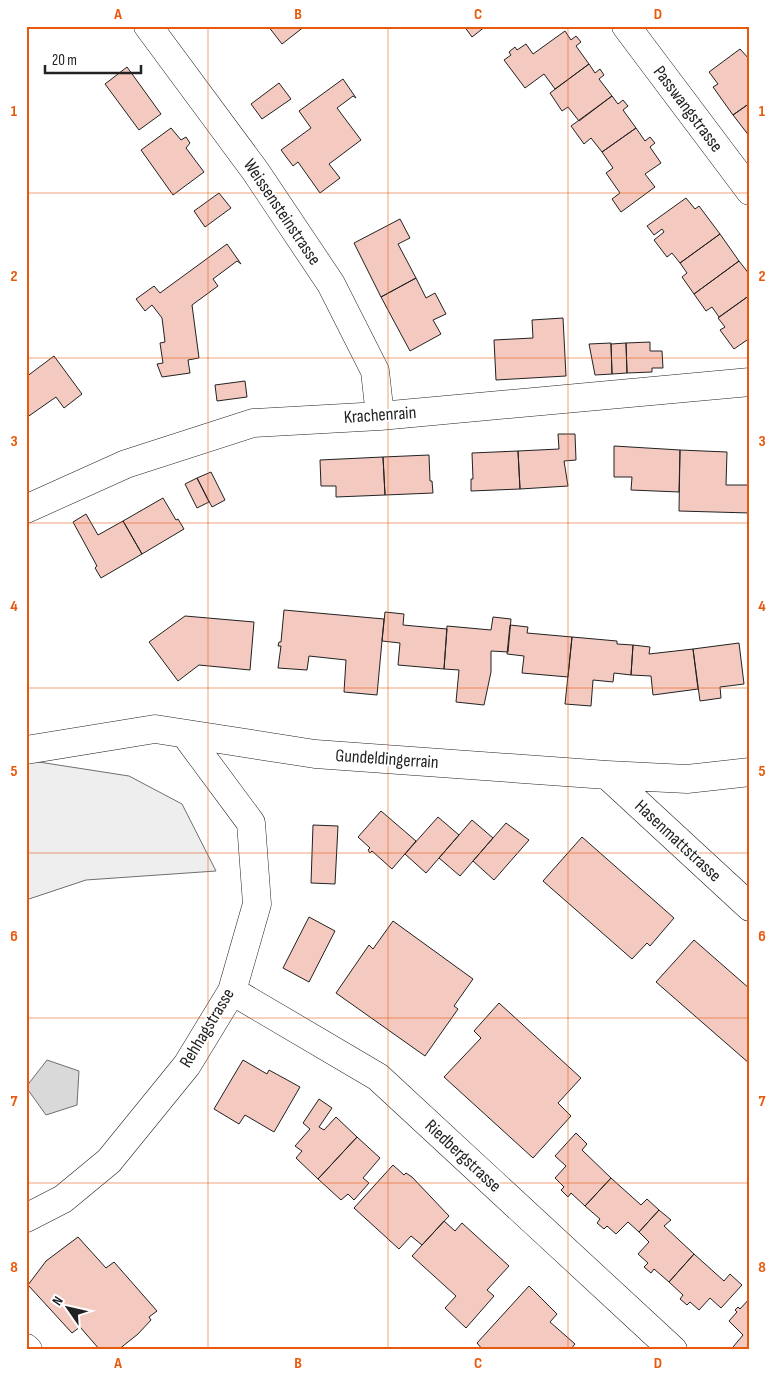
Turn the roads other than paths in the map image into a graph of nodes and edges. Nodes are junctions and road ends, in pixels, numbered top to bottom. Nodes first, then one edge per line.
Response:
1 (148, 26) edge
2 (626, 26) edge
3 (750, 191) edge
4 (750, 382) edge
5 (380, 416) junction
6 (26, 509) edge
7 (185, 734) junction
8 (26, 750) edge
9 (750, 772) edge
10 (607, 775) junction
11 (750, 907) edge
12 (232, 991) junction
13 (26, 1218) edge
14 (673, 1350) edge

1 - 5 street, Weissensteinstrasse
2 - 3 street, Passwangstrasse
4 - 5 street, Krachenrain
5 - 6 street, Krachenrain
7 - 8 street, Gundeldingerrain
7 - 10 street, Gundeldingerrain
7 - 12 street, Rehhagstrasse
9 - 10 street, Gundeldingerrain
10 - 11 street, Hasenmattstrasse
12 - 13 street, Rehhagstrasse
12 - 14 street, Riedbergstrasse

